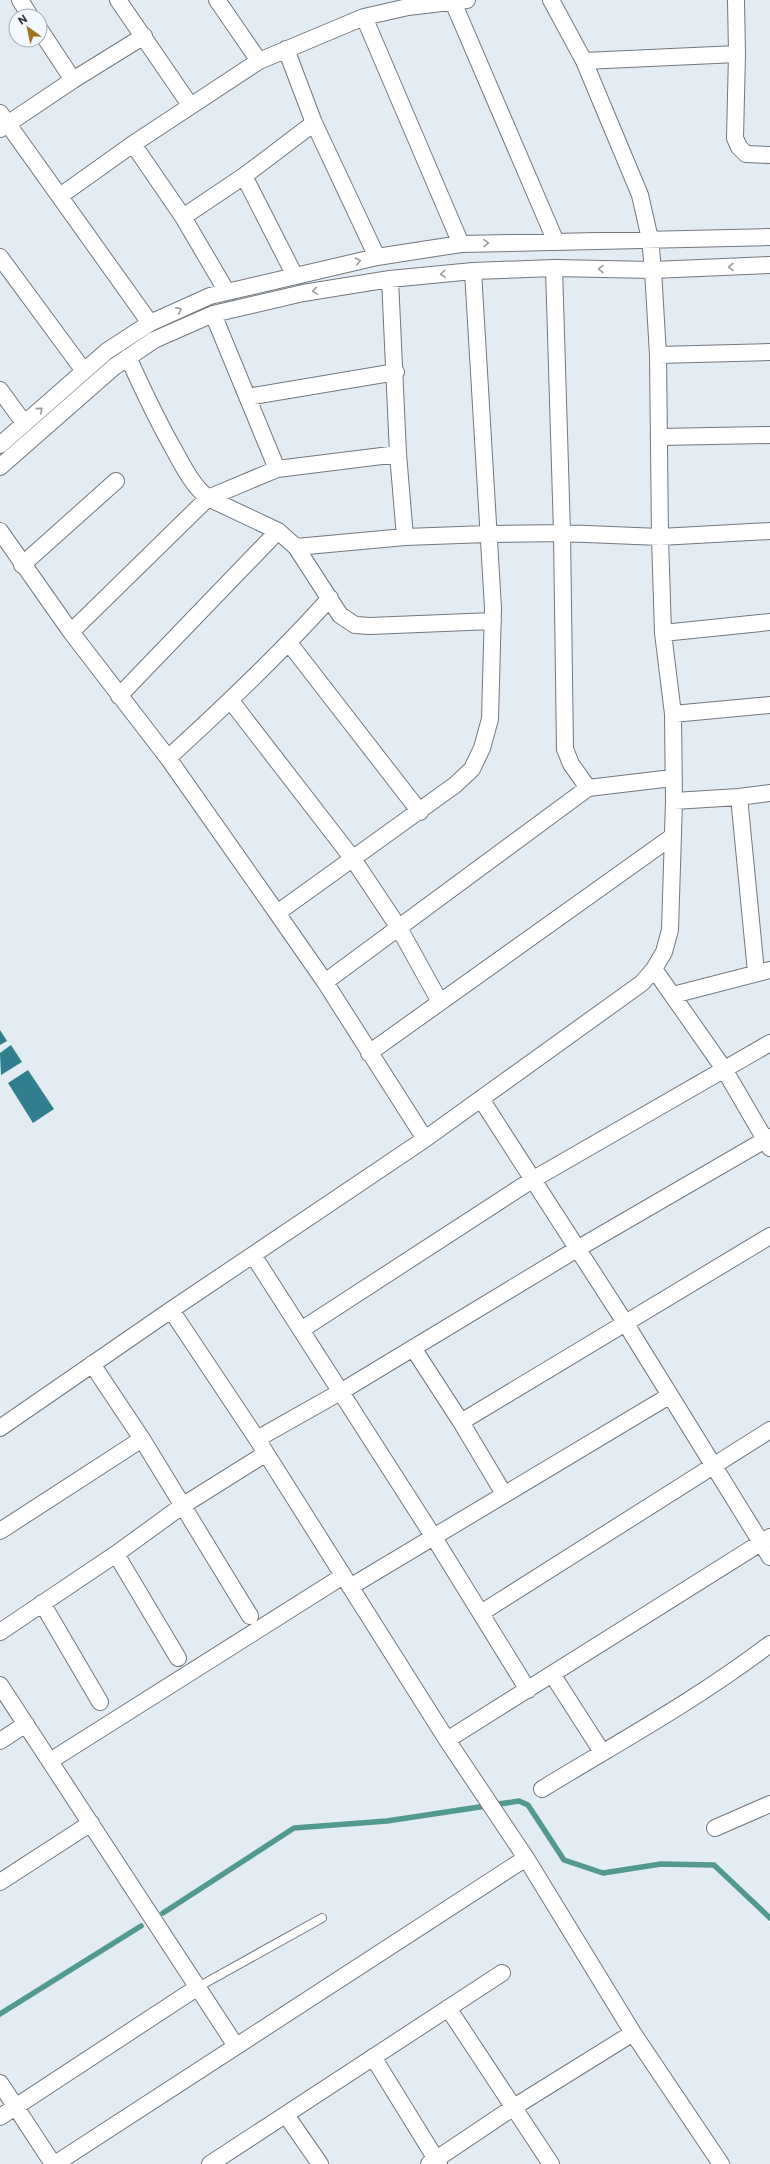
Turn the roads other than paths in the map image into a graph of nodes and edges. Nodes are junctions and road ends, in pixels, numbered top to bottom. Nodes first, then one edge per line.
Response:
1 (118, 0) edge
2 (218, 0) edge
3 (551, 0) edge
4 (736, 0) edge
5 (460, 1) edge
6 (408, 3) edge
7 (364, 17) junction
8 (144, 36) junction
9 (48, 42) edge
10 (286, 48) junction
11 (737, 54) junction
12 (259, 61) junction
13 (584, 61) junction
14 (73, 80) junction
15 (190, 105) junction
16 (3, 122) edge
17 (314, 123) junction
18 (133, 144) junction
19 (770, 155) edge
20 (244, 176) junction
21 (60, 196) junction
22 (183, 217) junction
23 (770, 237) edge
24 (650, 239) junction
25 (556, 242) junction
26 (461, 244) junction
27 (0, 257) edge
28 (377, 257) junction
29 (770, 265) edge
30 (554, 268) junction
31 (653, 270) junction
32 (473, 271) junction
33 (295, 276) junction
34 (390, 279) junction
35 (227, 292) junction
36 (213, 314) junction
37 (150, 323) junction
38 (770, 352) edge
39 (658, 355) junction
40 (128, 357) junction
41 (84, 371) junction
42 (396, 372) junction
43 (0, 390) edge
44 (247, 397) junction
45 (24, 423) junction
46 (770, 435) edge
47 (659, 436) junction
48 (0, 445) edge
49 (398, 454) junction
50 (0, 467) edge
51 (277, 470) junction
52 (116, 481) dead end
53 (208, 498) junction
54 (770, 530) edge
55 (0, 531) edge
56 (278, 531) junction
57 (562, 533) junction
58 (487, 534) junction
59 (405, 537) junction
60 (660, 537) junction
61 (296, 547) junction
62 (22, 565) junction
63 (330, 598) junction
64 (493, 621) junction
65 (770, 622) edge
66 (71, 632) junction
67 (664, 633) junction
68 (289, 643) junction
69 (119, 696) junction
70 (231, 701) junction
71 (770, 705) edge
72 (672, 714) junction
73 (168, 758) junction
74 (672, 778) junction
75 (588, 788) junction
76 (770, 793) edge
77 (739, 797) junction
78 (674, 801) junction
79 (420, 812) junction
80 (673, 836) junction
81 (354, 859) junction
82 (277, 912) junction
83 (399, 928) junction
84 (654, 969) junction
85 (763, 971) edge
86 (326, 982) junction
87 (674, 996) junction
88 (440, 1002) junction
89 (770, 1043) edge
90 (370, 1053) junction
91 (724, 1069) junction
92 (481, 1099) junction
93 (425, 1139) junction
94 (768, 1141) edge
95 (532, 1180) junction
96 (770, 1236) edge
97 (577, 1249) junction
98 (253, 1255) junction
99 (171, 1310) junction
100 (626, 1324) junction
101 (300, 1330) junction
102 (413, 1348) junction
103 (92, 1364) junction
104 (342, 1391) junction
105 (669, 1396) junction
106 (461, 1422) junction
107 (0, 1428) edge
108 (770, 1430) edge
109 (142, 1439) junction
110 (257, 1439) junction
111 (265, 1454) junction
112 (714, 1464) junction
113 (504, 1494) junction
114 (182, 1506) junction
115 (0, 1531) edge
116 (433, 1536) junction
117 (766, 1540) edge
118 (116, 1554) junction
119 (770, 1556) edge
120 (346, 1581) junction
121 (42, 1603) junction
122 (481, 1613) junction
123 (250, 1616) dead end
124 (0, 1632) edge
125 (770, 1644) edge
126 (178, 1658) dead end
127 (552, 1674) junction
128 (0, 1685) edge
129 (528, 1690) junction
130 (100, 1702) dead end
131 (26, 1724) junction
132 (447, 1740) junction
133 (0, 1741) edge
134 (602, 1752) junction
135 (50, 1761) junction
136 (542, 1789) dead end
137 (770, 1804) edge
138 (91, 1823) junction
139 (715, 1828) dead end
140 (526, 1858) junction
141 (0, 1882) edge
142 (322, 1918) dead end
143 (502, 1973) dead end
144 (198, 1988) junction
145 (448, 2008) junction
146 (633, 2033) junction
147 (236, 2046) junction
148 (373, 2057) junction
149 (0, 2083) edge
150 (16, 2106) junction
151 (514, 2108) junction
152 (286, 2115) junction
153 (0, 2117) edge
154 (719, 2161) edge
155 (212, 2163) edge
156 (435, 2163) edge
157 (54, 2164) edge
158 (320, 2164) edge
159 (551, 2164) edge

1 - 8 street
2 - 12 street
3 - 13 street
4 - 11 street
5 - 6 street
5 - 25 street
6 - 7 street
7 - 10 street
7 - 26 street
8 - 14 street
8 - 15 street
9 - 14 street
10 - 12 street
10 - 17 street
11 - 13 street
11 - 19 street
12 - 15 street
13 - 24 street
14 - 16 street
15 - 18 street
16 - 21 street
17 - 20 street
17 - 28 street
18 - 21 street
18 - 22 street
20 - 22 street
20 - 33 street
21 - 37 street
22 - 35 street
23 - 24 street
24 - 25 street
24 - 31 street
26 -> 25 street
26 - 28 street
27 - 41 street
33 -> 28 street
29 -> 31 street
31 -> 30 street
30 - 32 street
30 - 57 street
31 - 39 street
32 -> 34 street
32 - 58 street
33 - 35 street
34 -> 36 street
34 - 42 street
37 -> 35 street
36 - 40 street
36 - 44 street
37 - 41 street
38 - 39 street
39 - 47 street
40 - 50 street
40 - 53 street
45 -> 41 street
42 - 44 street
42 - 49 street
43 - 45 street
44 - 51 street
45 - 48 street
46 - 47 street
47 - 60 street
49 - 51 street
49 - 59 street
51 - 53 street
52 - 62 street
53 - 56 street
53 - 66 street
54 - 60 street
55 - 62 street
56 - 61 street
56 - 69 street
57 - 58 street
57 - 60 street
57 - 75 street
58 - 59 street
58 - 64 street
59 - 61 street
60 - 67 street
61 - 63 street
62 - 66 street
63 - 64 street
63 - 68 street
64 - 79 street
65 - 67 street
66 - 69 street
67 - 72 street
68 - 70 street
68 - 79 street
69 - 73 street
70 - 73 street
70 - 81 street
71 - 72 street
72 - 74 street
73 - 82 street
74 - 75 street
74 - 78 street
75 - 83 street
76 - 77 street
77 - 78 street
77 - 85 street
78 - 80 street
79 - 81 street
80 - 84 street
80 - 88 street
81 - 82 street
81 - 83 street
82 - 86 street
83 - 86 street
83 - 88 street
84 - 87 street
84 - 92 street
85 - 87 street
86 - 90 street
87 - 91 street
88 - 90 street
89 - 91 street
90 - 93 street
91 - 94 street
91 - 95 street
92 - 93 street
92 - 95 street
93 - 98 street
94 - 97 street
95 - 97 street
95 - 101 street
96 - 100 street
97 - 100 street
97 - 102 street
98 - 99 street
98 - 101 street
99 - 103 street
99 - 110 street
100 - 105 street
100 - 106 street
101 - 104 street
102 - 104 street
102 - 106 street
103 - 107 street
103 - 109 street
104 - 110 street
104 - 116 street
105 - 112 street
105 - 113 street
106 - 113 street
108 - 112 street
109 - 114 street
109 - 115 street
110 - 111 street
111 - 114 street
111 - 120 street
112 - 117 street
112 - 122 street
113 - 116 street
114 - 118 street
114 - 123 street
116 - 120 street
116 - 122 street
117 - 119 street
117 - 127 street
118 - 121 street
118 - 126 street
120 - 132 street
120 - 135 street
121 - 124 street
121 - 130 street
122 - 129 street
125 - 134 street
127 - 129 street
127 - 134 street
128 - 131 street
129 - 132 street
131 - 133 street
131 - 135 street
132 - 140 street
134 - 136 street
135 - 138 street
137 - 139 street
138 - 141 street
138 - 144 street
140 - 146 street
140 - 147 street
142 - 144 lane
143 - 145 street
144 - 147 street
144 - 150 street
145 - 148 street
145 - 151 street
146 - 151 street
146 - 154 street
147 - 157 street
148 - 152 street
148 - 156 street
149 - 150 street
150 - 153 street
150 - 157 street
151 - 156 street
151 - 159 street
152 - 155 street
152 - 158 street

